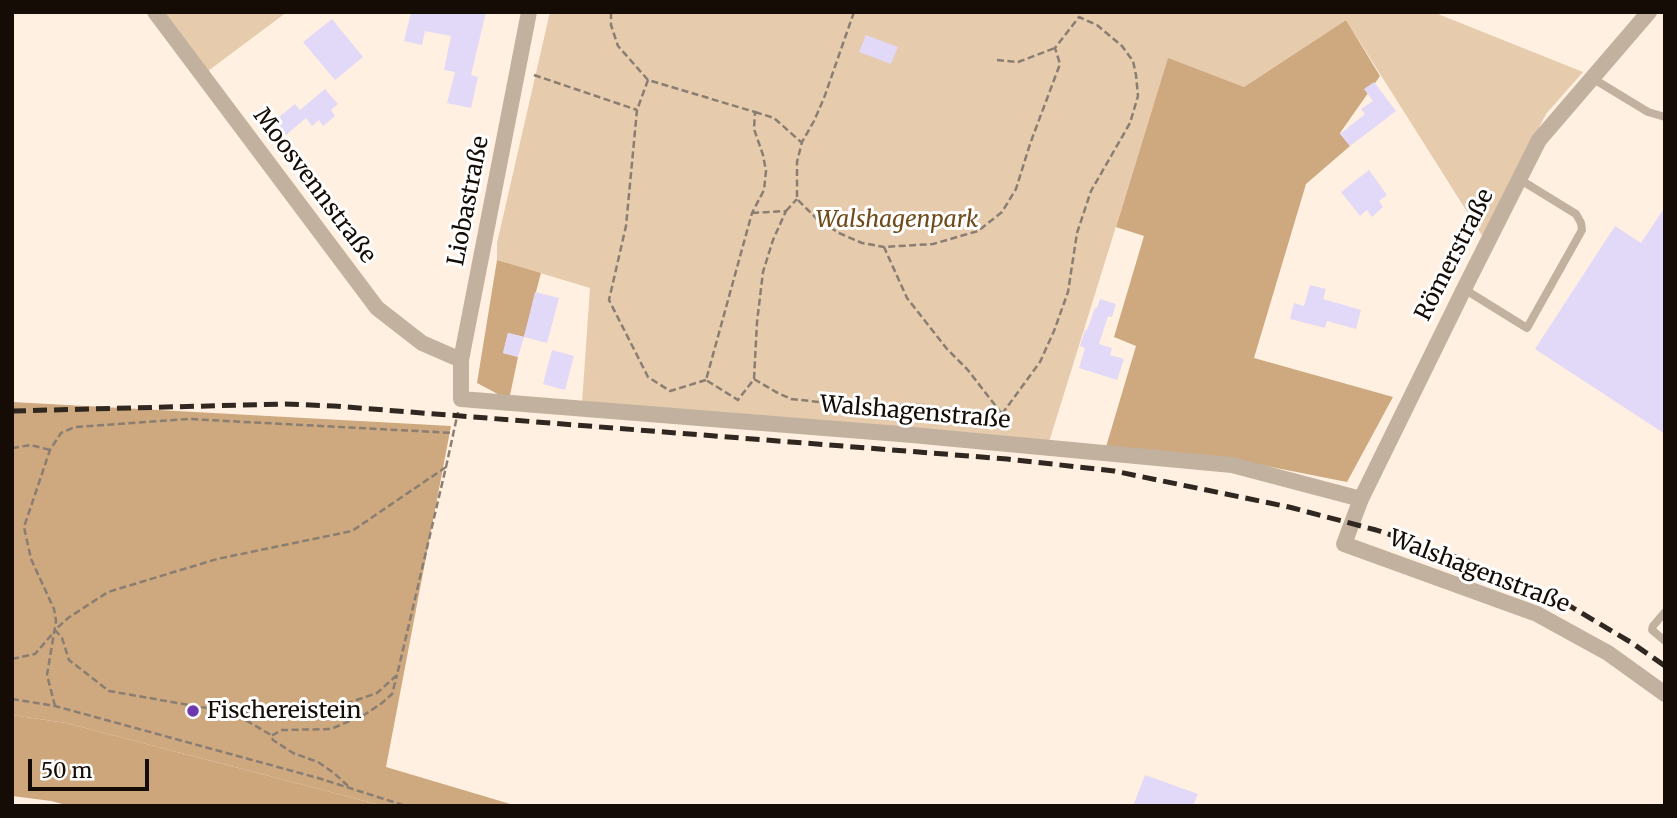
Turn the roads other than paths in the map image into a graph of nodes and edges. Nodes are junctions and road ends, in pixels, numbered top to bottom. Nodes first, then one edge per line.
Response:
1 (155, 12) edge
2 (529, 12) edge
3 (1648, 12) edge
4 (1592, 78) junction
5 (1665, 117) edge
6 (1519, 179) junction
7 (1464, 289) junction
8 (461, 360) junction
9 (461, 399) joint
10 (1361, 499) junction
11 (1344, 544) joint
12 (1665, 612) edge
13 (1665, 641) edge
14 (1665, 694) edge

1 - 8 street, Moosvennstraße
2 - 8 street, Liobastraße
3 - 4 street, Römerstraße
4 - 5 lane
4 - 6 street, Römerstraße
6 - 7 street, Römerstraße
6 - 7 lane
7 - 10 street, Römerstraße
8 - 9 street, Liobastraße
9 - 10 street, Walshagenstraße
10 - 11 street, Römerstraße
11 - 14 street, Walshagenstraße
12 - 13 lane

